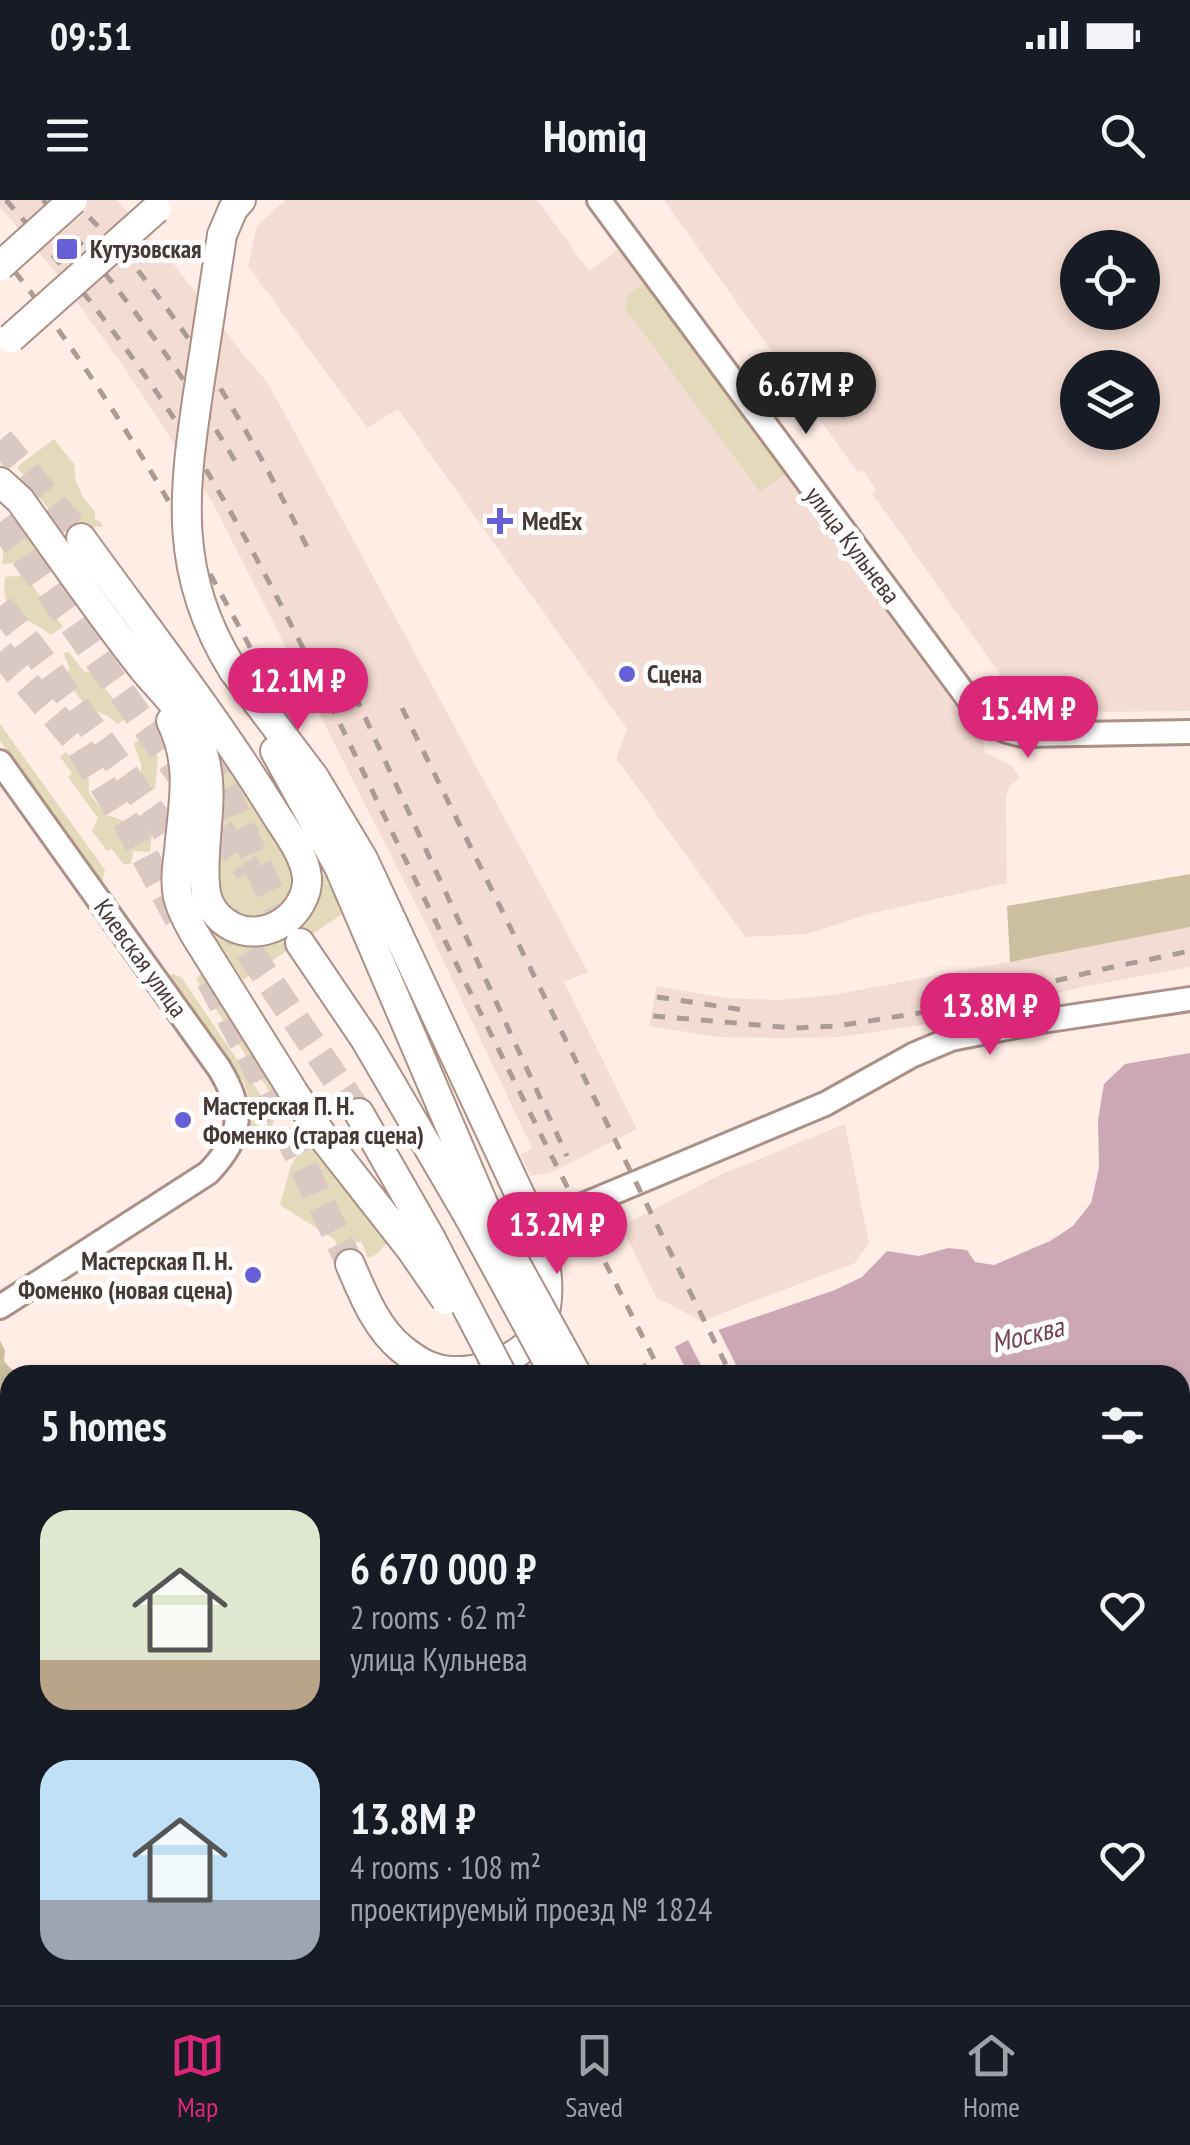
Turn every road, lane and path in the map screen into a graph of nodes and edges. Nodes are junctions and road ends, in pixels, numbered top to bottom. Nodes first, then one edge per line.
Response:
1 (74, 200) edge
2 (241, 200) edge
3 (600, 200) edge
4 (162, 204) edge
5 (0, 266) edge
6 (5, 342) edge
7 (0, 482) edge
8 (82, 538) tunnel mouth
9 (145, 670) junction
10 (1190, 732) edge
11 (0, 762) edge
12 (326, 818) junction
13 (300, 942) tunnel mouth
14 (1190, 999) edge
15 (359, 1113) tunnel mouth
16 (477, 1212) junction
17 (420, 1242) junction
18 (542, 1248) junction
19 (350, 1264) tunnel mouth
20 (0, 1307) edge
21 (428, 1365) edge
22 (490, 1365) edge
23 (491, 1365) edge
24 (549, 1365) edge
25 (571, 1365) edge
26 (300, 2005) edge
27 (340, 2005) edge

1 - 5 main road, bridge
2 - 12 main road, bridge
3 - 10 street, улица Кульнева
4 - 6 main road, bridge
7 - 9 main road
8 - 9 main road
9 - 17 main road
11 - 20 street, Киевская улица
12 - 16 main road
12 - 18 main road
13 - 16 main road
14 - 18 street
15 - 17 main road
16 - 24 main road, bridge
16 - 25 main road, bridge
17 - 23 main road, bridge
18 - 22 main road
19 - 21 main road
26 - 27 main road

